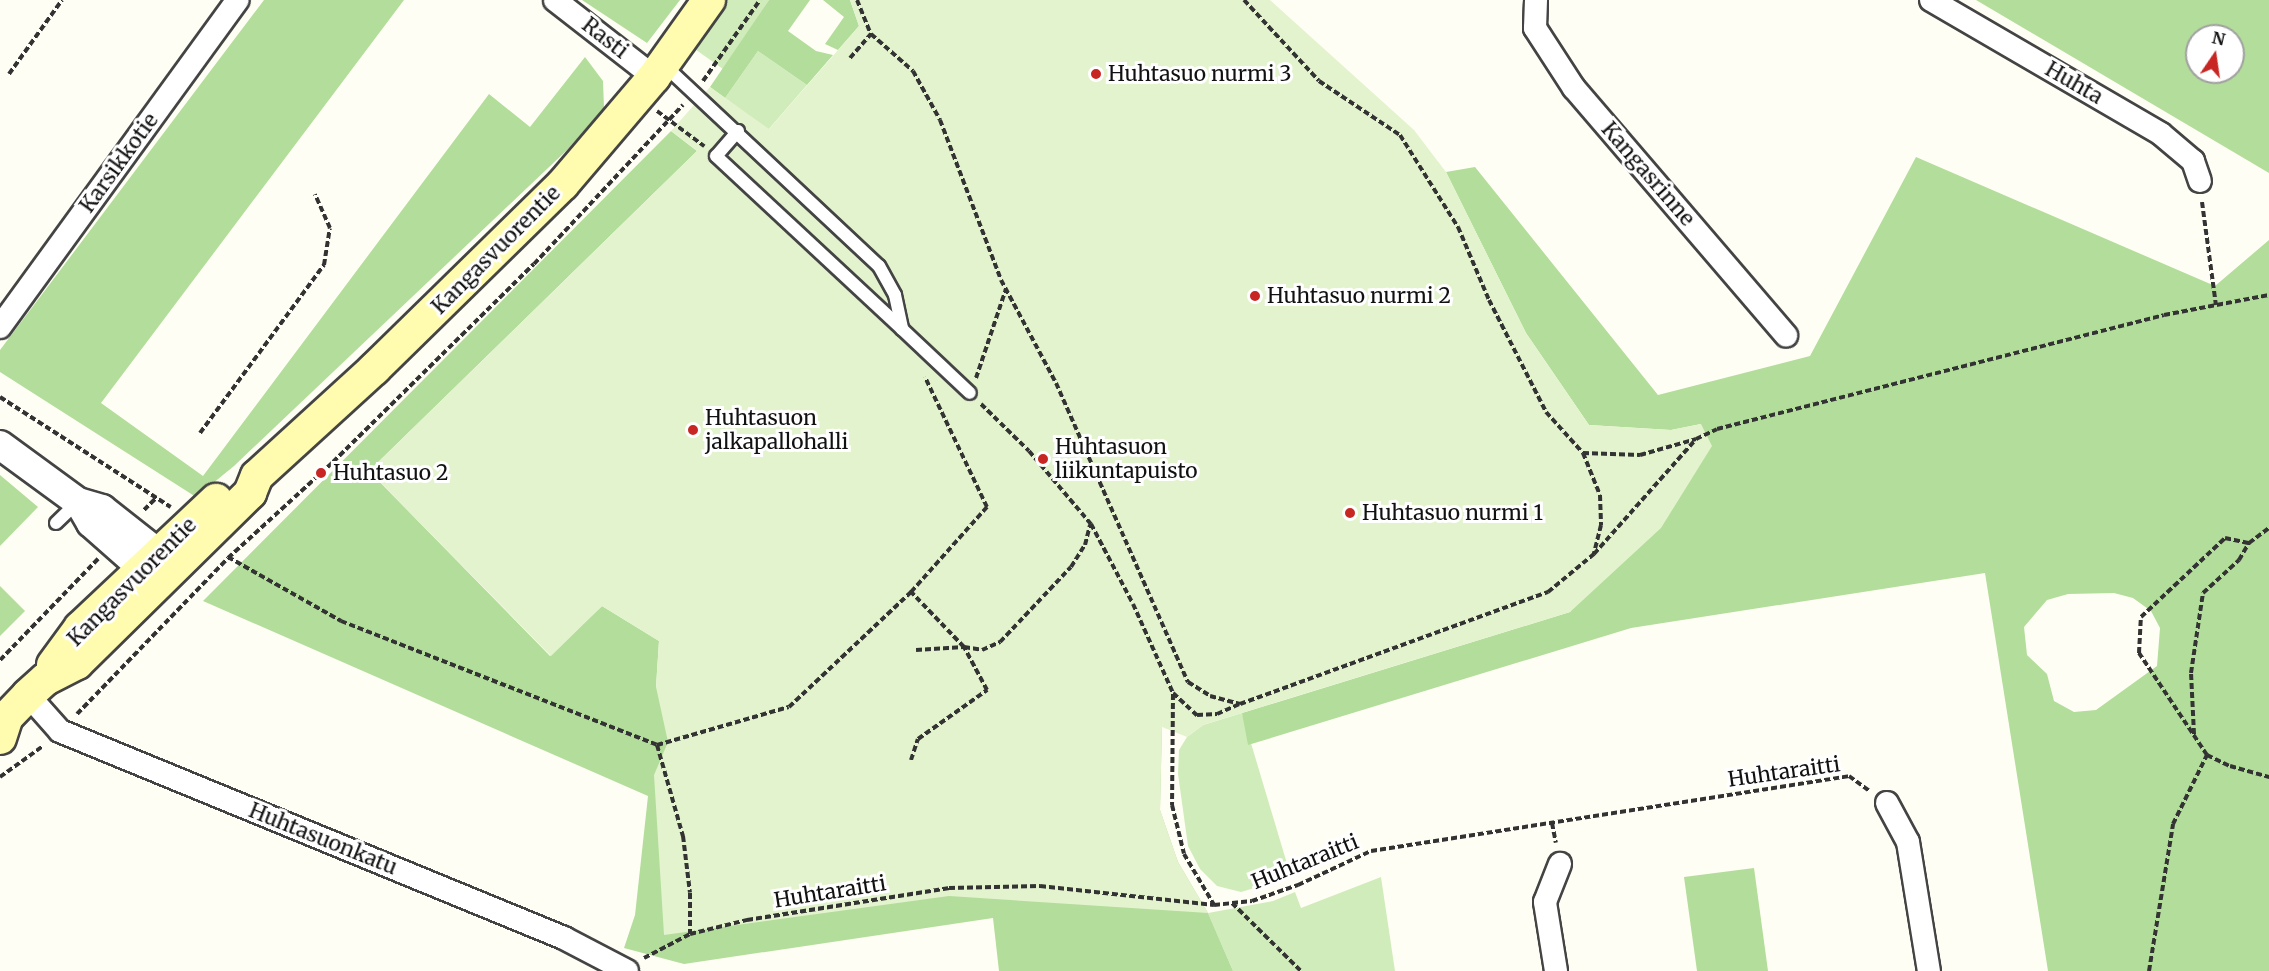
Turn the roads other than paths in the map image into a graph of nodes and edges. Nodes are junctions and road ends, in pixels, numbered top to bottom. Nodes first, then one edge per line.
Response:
1 (238, 0) edge
2 (555, 0) edge
3 (709, 0) edge
4 (1536, 0) edge
5 (1931, 0) edge
6 (659, 71) junction
7 (738, 131) junction
8 (2200, 181) road end
9 (0, 327) edge
10 (902, 329) junction
11 (1786, 335) dead end
12 (970, 393) road end
13 (0, 445) edge
14 (78, 502) junction
15 (56, 524) dead end
16 (155, 566) junction
17 (16, 710) edge
18 (1887, 803) road end
19 (1560, 864) dead end
20 (627, 971) edge
21 (1556, 971) edge
22 (1929, 971) edge

1 - 9 street, Karsikkotie
2 - 6 street, Rasti
3 - 6 main road, Kangasvuorentie
4 - 11 street, Kangasrinne
5 - 8 street, Huhta
6 - 7 lane
6 - 16 main road, Kangasvuorentie
7 - 10 lane
7 - 10 lane
10 - 12 lane
13 - 14 street
14 - 15 lane
14 - 16 street
16 - 17 main road, Kangasvuorentie
17 - 20 street, Huhtasuonkatu
18 - 22 street
19 - 21 street

